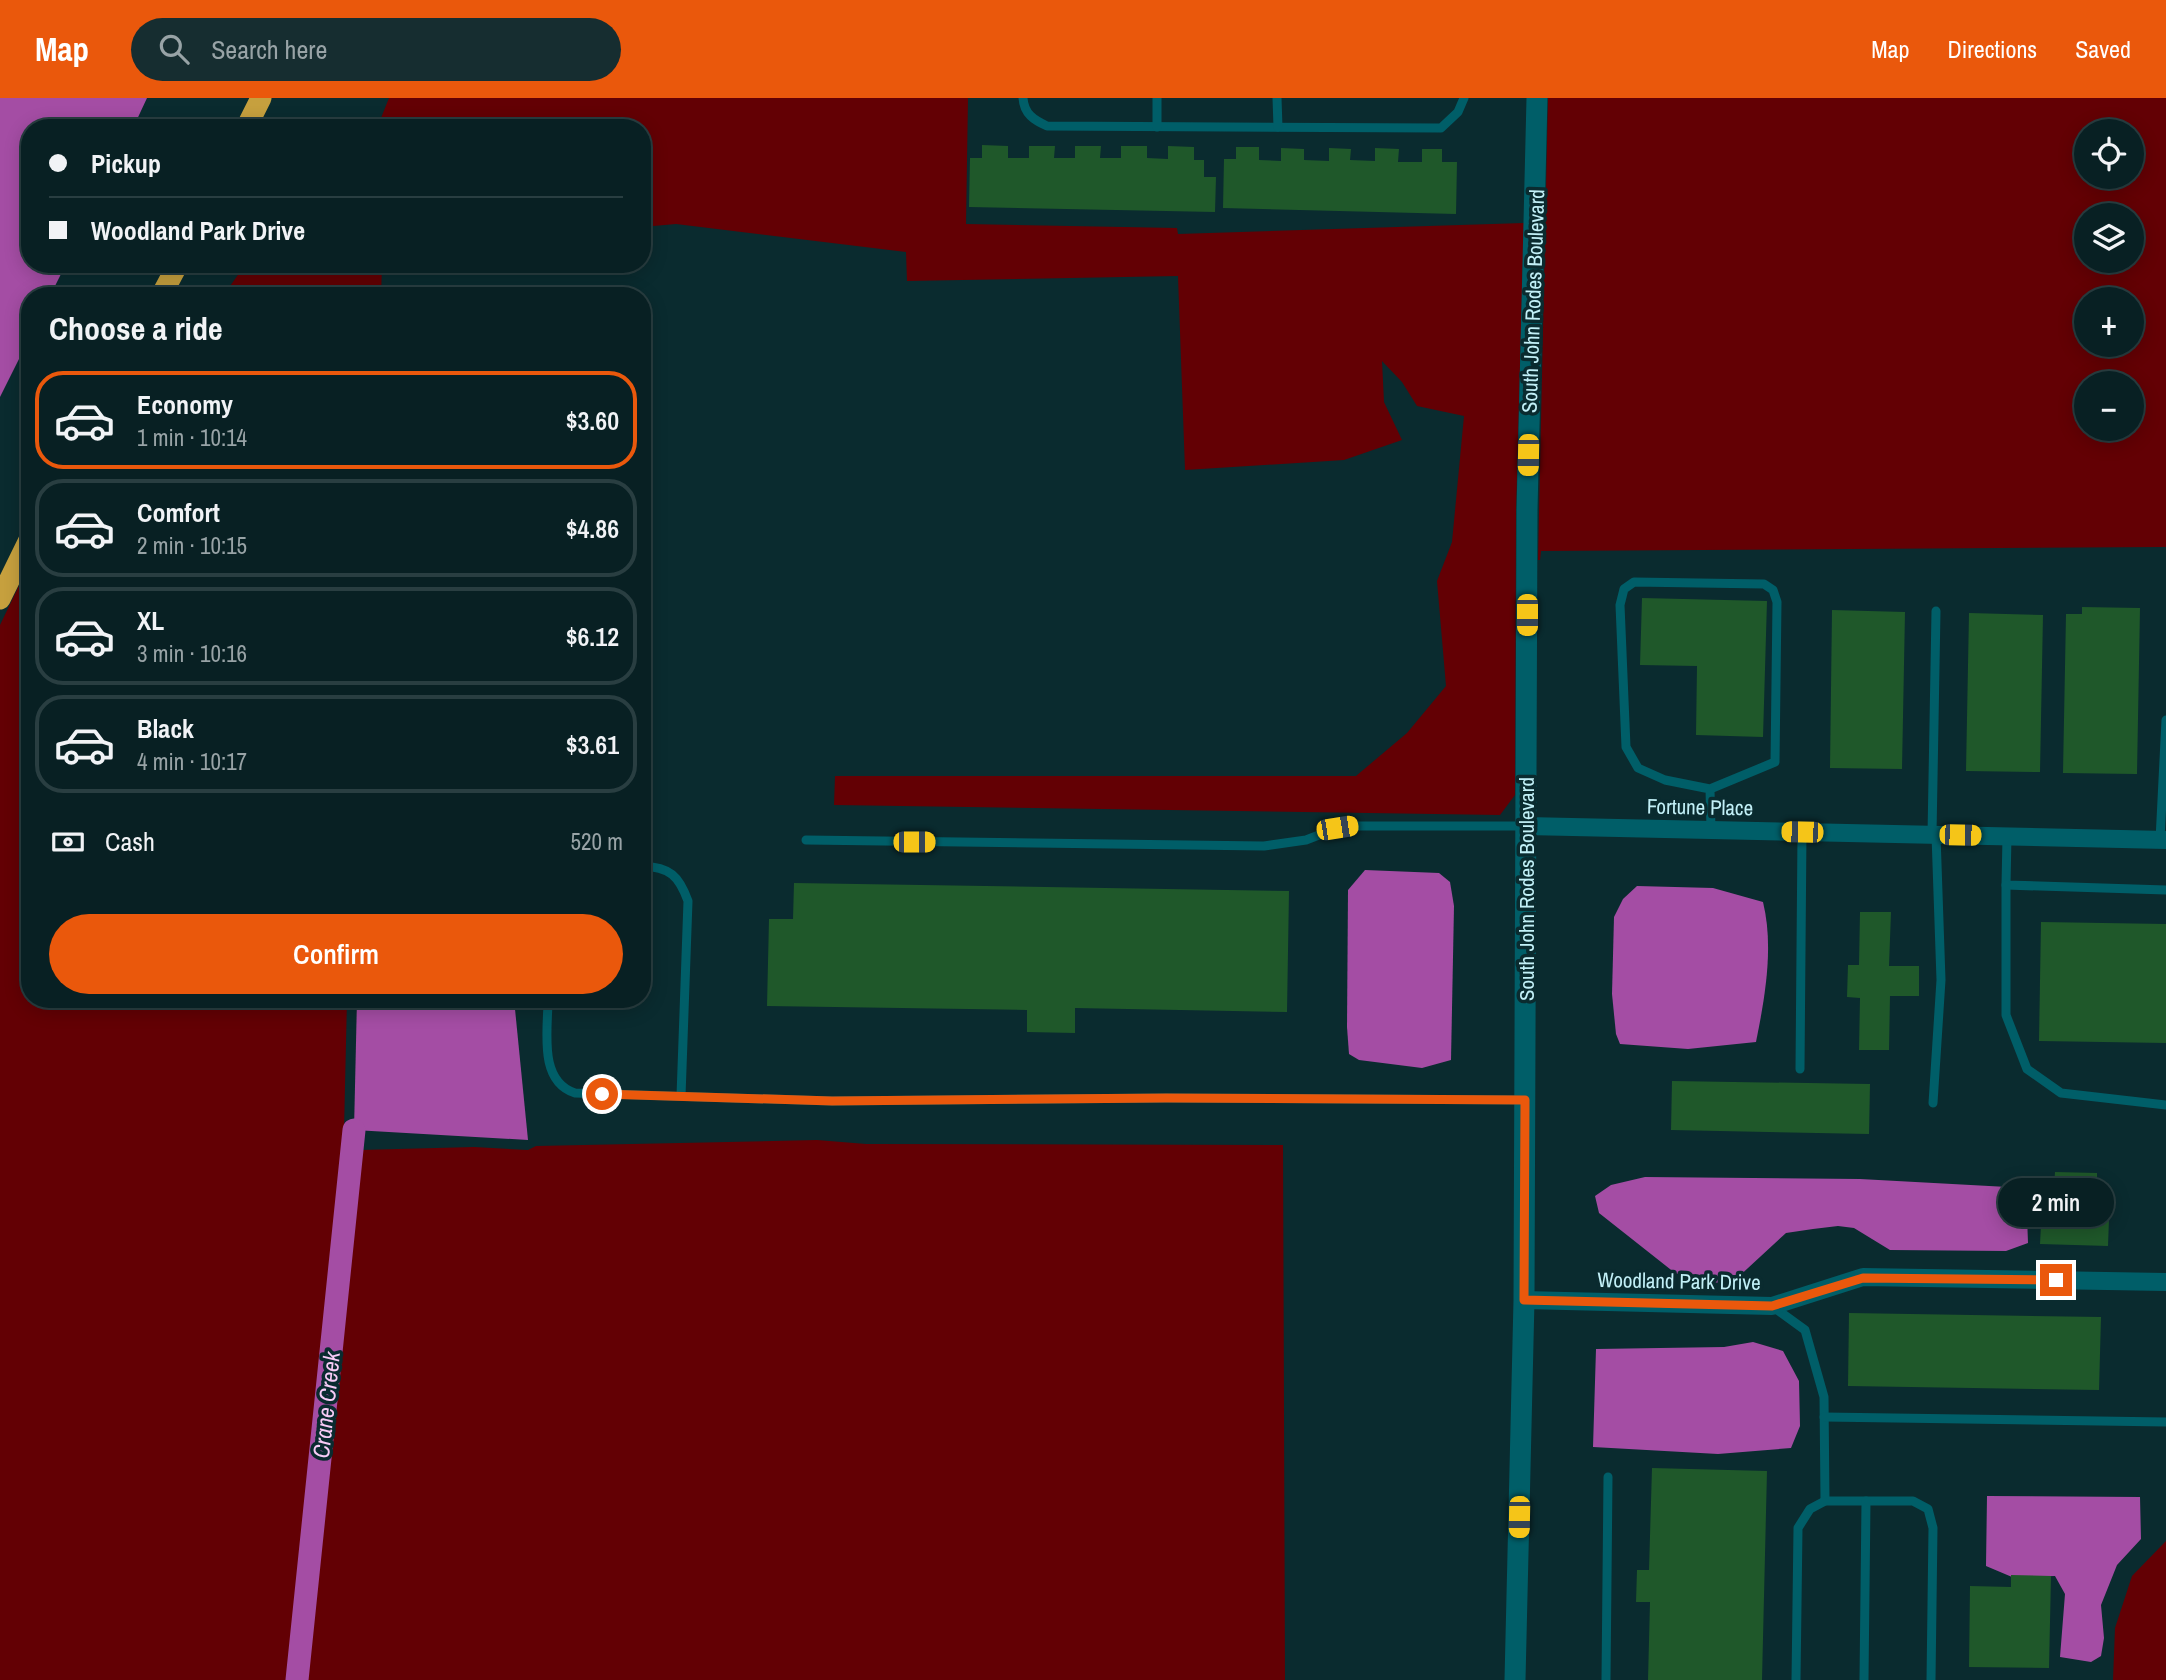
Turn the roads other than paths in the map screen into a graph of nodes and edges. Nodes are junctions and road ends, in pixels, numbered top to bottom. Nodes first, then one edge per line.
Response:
1 (261, 98) edge
2 (1023, 98) edge
3 (1157, 98) edge
4 (1277, 98) edge
5 (1464, 98) edge
6 (1537, 98) edge
7 (250, 119) edge
8 (1157, 127) junction
9 (1278, 127) junction
10 (21, 556) edge
11 (0, 599) edge
12 (1936, 611) dead end
13 (2166, 720) edge
14 (1710, 789) junction
15 (1526, 826) junction
16 (1711, 830) junction
17 (1802, 832) junction
18 (1934, 835) junction
19 (2007, 836) junction
20 (2163, 840) edge
21 (806, 841) dead end
22 (651, 867) edge
23 (2007, 886) junction
24 (2166, 890) edge
25 (548, 1008) edge
26 (1800, 1069) dead end
27 (681, 1096) junction
28 (1525, 1100) junction
29 (1933, 1102) dead end
30 (2166, 1105) edge
31 (2166, 1282) edge
32 (1524, 1300) junction
33 (1772, 1306) junction
34 (1824, 1417) junction
35 (2166, 1422) edge
36 (1608, 1477) dead end
37 (1825, 1501) junction
38 (1867, 1501) junction
39 (1515, 1680) edge
40 (1606, 1680) edge
41 (1796, 1680) edge
42 (1864, 1680) edge
43 (1931, 1680) edge

1 - 7 highway
2 - 8 lane
3 - 8 lane
4 - 9 lane
5 - 9 lane
6 - 15 main road, South John Rodes Boulevard
8 - 9 lane
10 - 11 highway
12 - 18 lane
13 - 20 lane
14 - 14 lane
14 - 16 lane
15 - 16 street, Fortune Place
15 - 21 lane
15 - 28 main road, South John Rodes Boulevard
16 - 17 street, Fortune Place
17 - 18 street, Fortune Place
17 - 26 lane
18 - 19 street, Fortune Place
18 - 29 lane
19 - 20 street, Fortune Place
19 - 23 lane
22 - 27 lane
23 - 24 lane
23 - 30 lane
25 - 27 lane
27 - 28 lane
28 - 32 main road, South John Rodes Boulevard
31 - 33 street, Woodland Park Drive
32 - 33 street, Woodland Park Drive
32 - 39 main road, South John Rodes Boulevard
33 - 34 lane
34 - 35 lane
34 - 37 lane
36 - 40 lane
37 - 38 lane
37 - 41 lane
38 - 42 lane
38 - 43 lane

